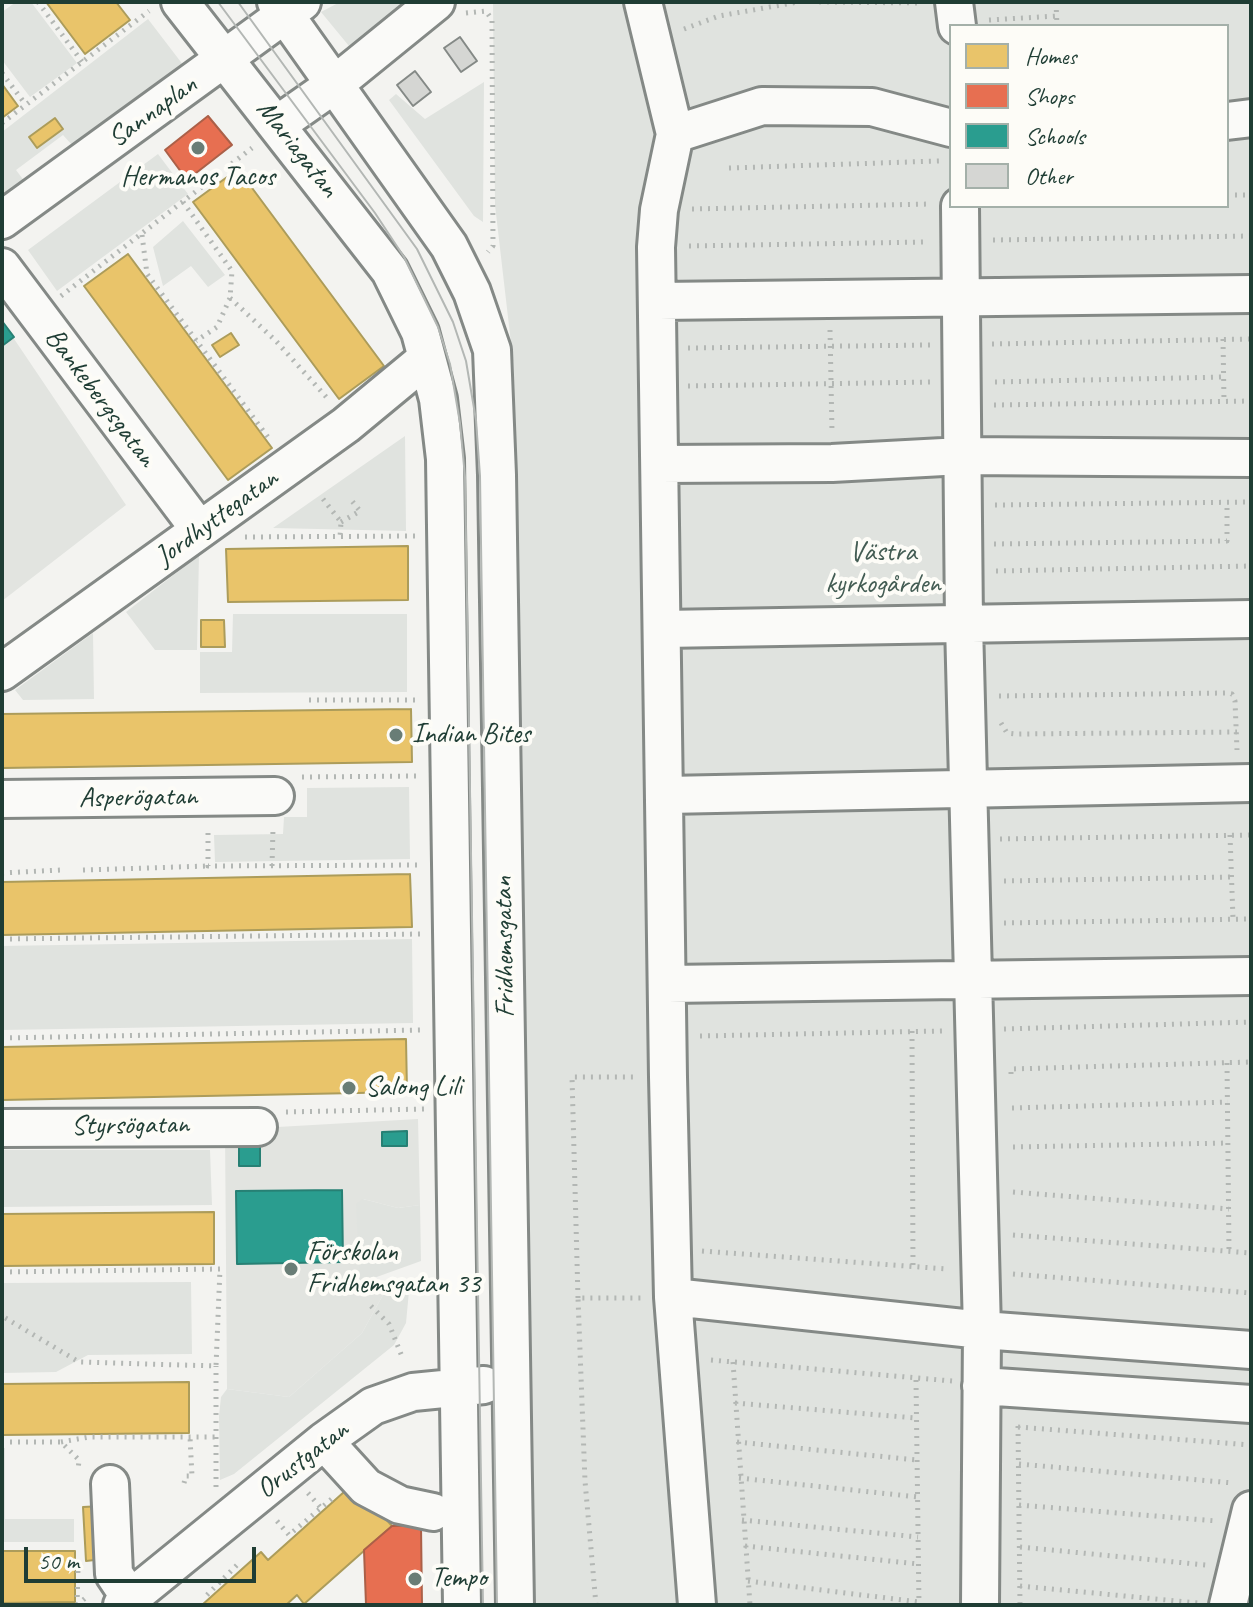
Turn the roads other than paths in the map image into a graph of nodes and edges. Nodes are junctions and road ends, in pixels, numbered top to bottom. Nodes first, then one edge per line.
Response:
1 (643, 2) edge
2 (168, 4) edge
3 (288, 6) edge
4 (447, 10) edge
5 (226, 60) junction
6 (335, 84) junction
7 (1251, 118) edge
8 (1229, 121) edge
9 (949, 127) edge
10 (267, 134) junction
11 (675, 134) junction
12 (948, 205) edge
13 (2, 220) edge
14 (2, 267) edge
15 (1251, 294) edge
16 (961, 298) junction
17 (659, 301) junction
18 (407, 302) joint
19 (427, 358) junction
20 (962, 456) junction
21 (1251, 458) edge
22 (660, 464) junction
23 (214, 533) junction
24 (1251, 619) edge
25 (964, 624) junction
26 (663, 629) junction
27 (2, 672) edge
28 (1245, 783) edge
29 (969, 789) junction
30 (667, 795) junction
31 (275, 796) road end
32 (2, 799) edge
33 (1251, 976) edge
34 (971, 979) junction
35 (668, 984) junction
36 (258, 1127) road end
37 (2, 1128) edge
38 (673, 1297) junction
39 (982, 1330) junction
40 (1251, 1350) edge
41 (513, 1383) junction
42 (981, 1384) junction
43 (461, 1386) junction
44 (1251, 1404) edge
45 (324, 1441) junction
46 (94, 1483) road end
47 (1245, 1506) edge
48 (433, 1512) dead end
49 (126, 1602) edge
50 (1218, 1604) edge
51 (462, 1605) edge
52 (515, 1605) edge
53 (697, 1605) edge
54 (980, 1605) edge

1 - 11 street
2 - 5 street, Mariagatan
3 - 5 street, Sannaplan
3 - 6 street
4 - 6 street
5 - 10 street, Mariagatan
5 - 13 street, Sannaplan
6 - 10 street
6 - 41 street, Fridhemsgatan
7 - 8 street
9 - 11 street
10 - 18 street, Mariagatan
11 - 17 street
12 - 16 street
14 - 23 street, Bankebergsgatan
15 - 16 street
16 - 17 street
16 - 20 street
17 - 22 street
18 - 19 street, Fridhemsgatan
19 - 23 street, Jordhyttegatan
19 - 43 street, Fridhemsgatan
20 - 21 street
20 - 22 street
20 - 25 street
22 - 26 street
23 - 27 street, Jordhyttegatan
24 - 25 street
25 - 26 street
25 - 29 street
26 - 30 street
28 - 29 street
29 - 30 street
29 - 34 street
30 - 35 street
31 - 32 street, Asperögatan
33 - 34 street
34 - 35 street
34 - 39 street
35 - 38 street
36 - 37 street, Styrsögatan
38 - 39 street
38 - 53 street
39 - 40 street
39 - 42 street
41 - 43 street, Orustgatan
41 - 52 street, Fridhemsgatan
42 - 44 street
42 - 54 street
43 - 45 street, Orustgatan
43 - 51 street, Fridhemsgatan
45 - 48 street
45 - 49 street, Orustgatan
46 - 49 street
47 - 50 street

